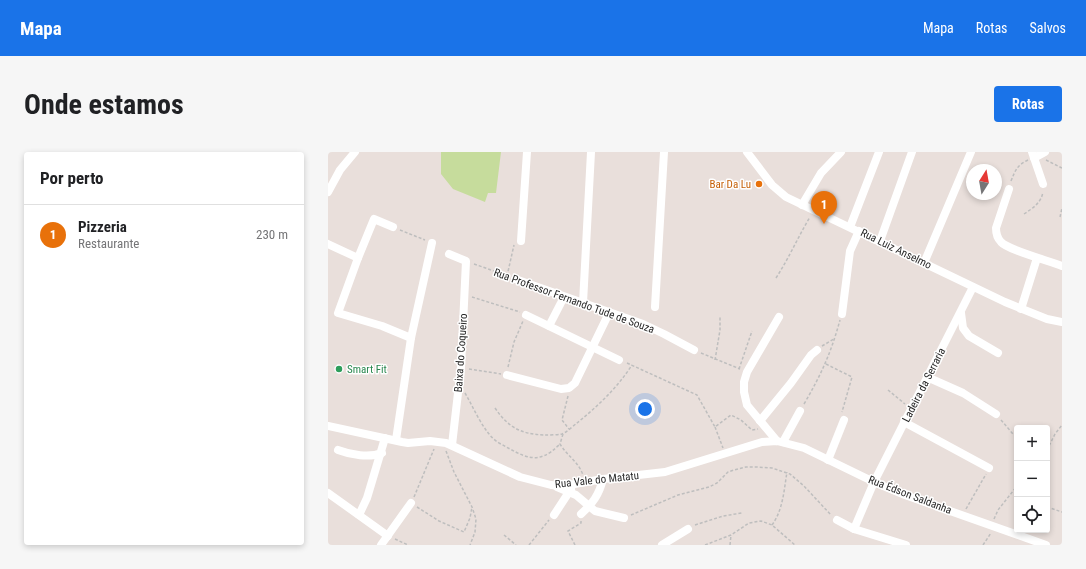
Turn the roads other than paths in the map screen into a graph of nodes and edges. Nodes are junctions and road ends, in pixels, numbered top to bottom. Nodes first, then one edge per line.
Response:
1 (355, 152) edge
2 (527, 152) edge
3 (591, 152) edge
4 (664, 152) edge
5 (747, 152) edge
6 (841, 152) edge
7 (879, 152) edge
8 (912, 152) edge
9 (971, 152) edge
10 (1038, 154) edge
11 (1043, 184) road end
12 (1009, 189) road end
13 (328, 192) edge
14 (802, 205) junction
15 (393, 227) road end
16 (850, 227) junction
17 (859, 231) junction
18 (521, 241) road end
19 (880, 241) junction
20 (432, 243) road end
21 (328, 244) edge
22 (449, 254) dead end
23 (358, 258) junction
24 (1037, 258) junction
25 (924, 263) junction
26 (1062, 266) edge
27 (511, 278) road end
28 (973, 287) junction
29 (564, 296) junction
30 (583, 303) junction
31 (655, 307) dead end
32 (1021, 309) junction
33 (609, 312) junction
34 (961, 313) junction
35 (842, 314) road end
36 (526, 315) road end
37 (779, 317) dead end
38 (1062, 322) edge
39 (549, 326) junction
40 (411, 338) junction
41 (591, 347) junction
42 (694, 350) road end
43 (817, 350) road end
44 (998, 353) dead end
45 (620, 360) road end
46 (507, 375) road end
47 (927, 377) junction
48 (800, 411) road end
49 (996, 414) road end
50 (844, 420) road end
51 (760, 421) junction
52 (904, 422) junction
53 (328, 426) edge
54 (385, 438) junction
55 (396, 440) junction
56 (780, 442) junction
57 (445, 443) junction
58 (338, 450) dead end
59 (382, 453) junction
60 (828, 460) junction
61 (989, 468) road end
62 (602, 479) junction
63 (874, 482) junction
64 (573, 484) junction
65 (552, 486) junction
66 (569, 492) junction
67 (328, 493) edge
68 (411, 503) road end
69 (589, 507) junction
70 (581, 514) road end
71 (359, 515) junction
72 (554, 515) road end
73 (624, 518) road end
74 (837, 520) road end
75 (688, 529) road end
76 (854, 529) junction
77 (388, 536) junction
78 (381, 545) edge
79 (662, 545) edge
80 (906, 545) edge
81 (1046, 545) edge

1 - 13 street
2 - 18 street
3 - 30 street
4 - 31 street
5 - 14 street, Rua Luiz Anselmo
6 - 14 street
7 - 16 street
8 - 19 street
9 - 25 street
10 - 11 street
12 - 24 street
14 - 16 street, Rua Luiz Anselmo
15 - 23 street
16 - 17 street, Rua Luiz Anselmo
17 - 19 street, Rua Luiz Anselmo
17 - 35 street
19 - 25 street, Rua Luiz Anselmo
20 - 40 street
21 - 23 street
22 - 57 street, Baixa do Coqueiro
23 - 40 street
24 - 26 street
24 - 32 street
25 - 28 street, Rua Luiz Anselmo
27 - 29 street, Rua Professor Fernando Tude de Souza
28 - 32 street, Rua Luiz Anselmo
28 - 34 street, Ladeira da Serraria
29 - 30 street, Rua Professor Fernando Tude de Souza
29 - 39 street
30 - 33 street, Rua Professor Fernando Tude de Souza
32 - 38 street, Rua Luiz Anselmo
33 - 41 street
33 - 42 street, Rua Professor Fernando Tude de Souza
34 - 44 street
34 - 47 street, Ladeira da Serraria
36 - 39 street
37 - 51 street
39 - 41 street
40 - 55 street
41 - 45 street
41 - 46 street
43 - 51 street
47 - 49 street
47 - 52 street, Ladeira da Serraria
48 - 56 street
50 - 60 street
51 - 56 street
52 - 61 street
52 - 63 street, Ladeira da Serraria
53 - 54 street, Rua Vale do Matatu
54 - 55 street, Rua Vale do Matatu
54 - 59 street
55 - 57 street, Rua Vale do Matatu
56 - 60 street, Rua Édson Saldanha
56 - 62 street, Rua Vale do Matatu
57 - 65 street, Rua Vale do Matatu
58 - 59 street
59 - 71 street
60 - 63 street, Rua Édson Saldanha
62 - 64 street, Rua Vale do Matatu
62 - 69 street
63 - 76 street, Ladeira da Serraria
63 - 81 street, Rua Édson Saldanha
64 - 65 street, Rua Vale do Matatu
64 - 66 street
65 - 66 street
66 - 69 street
66 - 72 street
67 - 71 street
68 - 77 street
69 - 70 street
69 - 73 street
71 - 77 street
74 - 76 street
75 - 79 street
76 - 80 street
77 - 78 street

